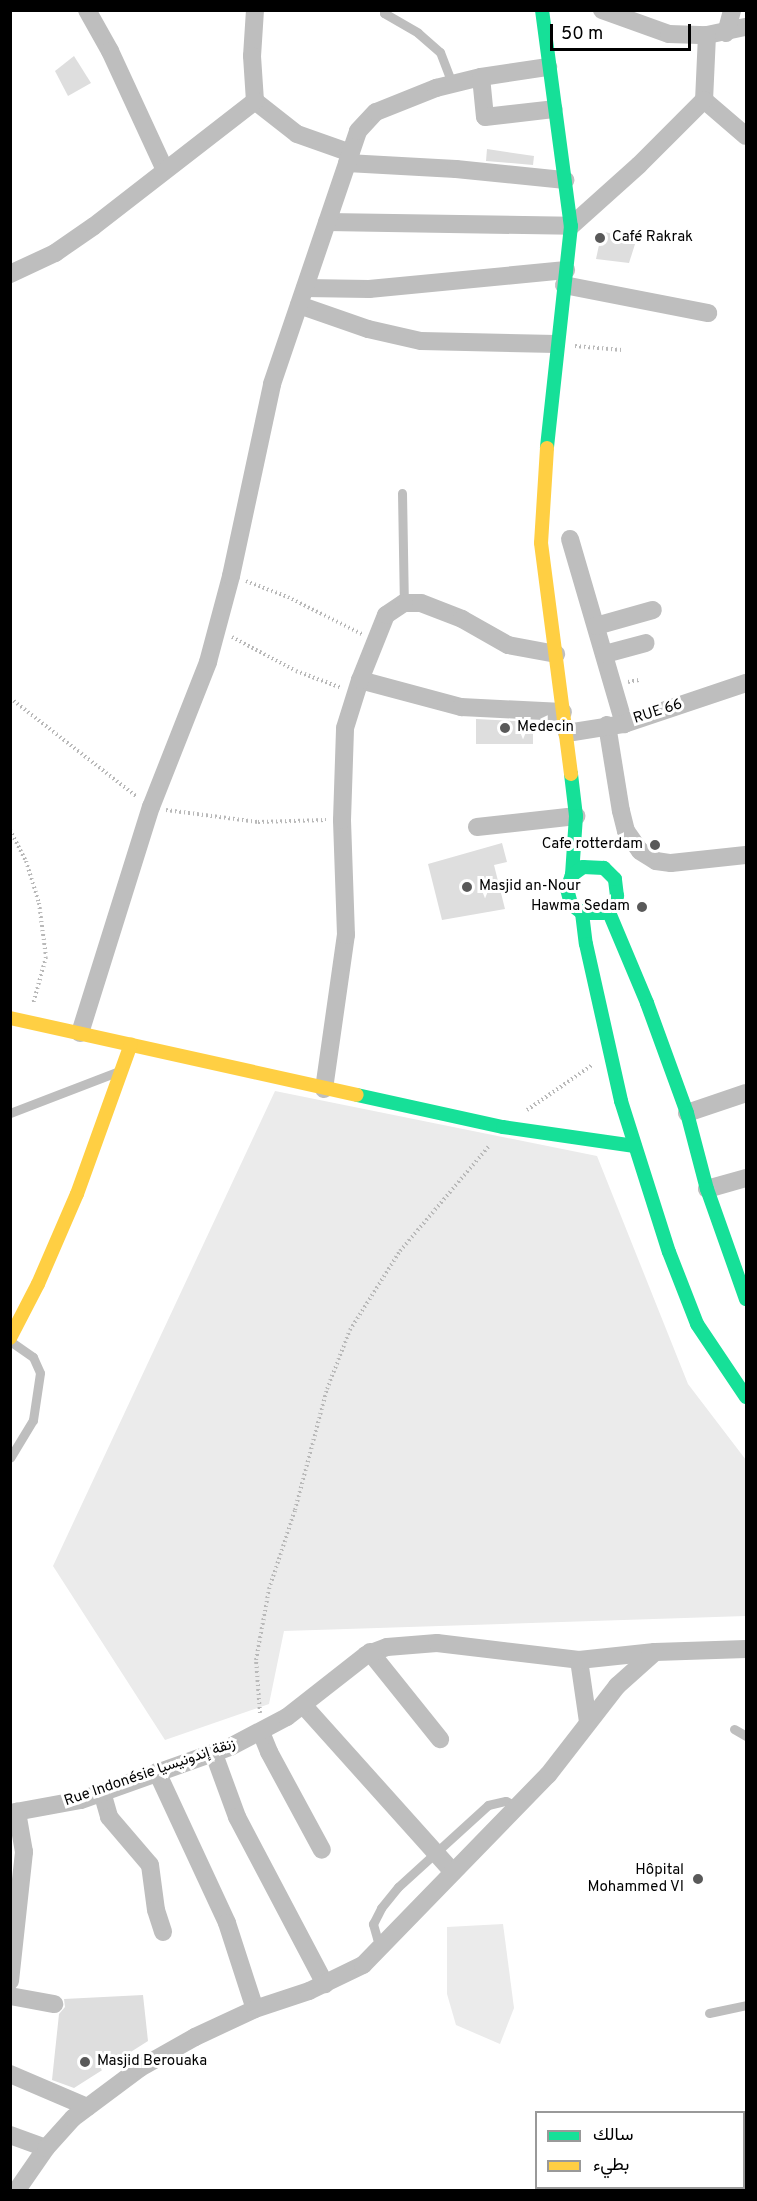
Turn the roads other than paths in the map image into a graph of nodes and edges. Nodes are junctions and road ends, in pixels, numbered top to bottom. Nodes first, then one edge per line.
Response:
1 (87, 10) edge
2 (255, 10) edge
3 (542, 10) edge
4 (602, 10) edge
5 (732, 10) edge
6 (382, 12) edge
7 (747, 27) edge
8 (726, 33) junction
9 (698, 35) junction
10 (548, 67) junction
11 (481, 77) junction
12 (452, 84) junction
13 (704, 100) junction
14 (255, 101) junction
15 (554, 109) junction
16 (747, 136) edge
17 (349, 158) junction
18 (165, 170) junction
19 (565, 180) junction
20 (327, 222) junction
21 (572, 226) junction
22 (10, 274) edge
23 (565, 277) junction
24 (305, 288) junction
25 (299, 305) junction
26 (708, 313) dead end
27 (556, 344) junction
28 (402, 493) dead end
29 (570, 539) dead end
30 (404, 603) junction
31 (653, 610) dead end
32 (596, 626) junction
33 (646, 644) dead end
34 (556, 654) junction
35 (605, 654) junction
36 (747, 683) edge
37 (358, 687) junction
38 (563, 712) junction
39 (616, 724) junction
40 (567, 733) junction
41 (576, 816) junction
42 (477, 826) dead end
43 (587, 837) dead end
44 (747, 855) edge
45 (572, 876) junction
46 (608, 910) junction
47 (582, 914) junction
48 (10, 1018) edge
49 (80, 1033) junction
50 (132, 1044) junction
51 (122, 1070) junction
52 (324, 1089) junction
53 (747, 1093) edge
54 (10, 1113) edge
55 (687, 1113) junction
56 (635, 1146) junction
57 (747, 1178) edge
58 (707, 1189) junction
59 (747, 1299) edge
60 (10, 1340) edge
61 (747, 1397) edge
62 (10, 1458) edge
63 (747, 1648) edge
64 (370, 1652) junction
65 (655, 1652) junction
66 (579, 1660) junction
67 (304, 1706) junction
68 (588, 1722) junction
69 (734, 1728) dead end
70 (261, 1732) junction
71 (747, 1736) edge
72 (440, 1739) dead end
73 (214, 1754) junction
74 (157, 1772) junction
75 (102, 1792) junction
76 (517, 1807) junction
77 (14, 1812) edge
78 (322, 1850) dead end
79 (435, 1855) junction
80 (453, 1872) junction
81 (162, 1932) dead end
82 (384, 1944) junction
83 (10, 1981) edge
84 (325, 1984) junction
85 (10, 1996) edge
86 (54, 2004) dead end
87 (747, 2005) edge
88 (255, 2009) junction
89 (709, 2013) dead end
90 (10, 2074) edge
91 (87, 2107) junction
92 (10, 2134) edge
93 (46, 2148) junction
94 (17, 2190) edge

1 - 18 street
2 - 14 street
3 - 10 street
4 - 9 street
5 - 8 street
6 - 12 lane
7 - 8 street
8 - 9 street
9 - 13 street
10 - 11 street
10 - 15 street
11 - 12 street
11 - 15 street
12 - 17 street
13 - 16 street
13 - 21 street
14 - 17 street
14 - 18 street
15 - 19 street
17 - 19 street
17 - 20 street
18 - 22 street
19 - 21 street
20 - 21 street
20 - 24 street
21 - 23 street
23 - 24 street
23 - 26 street
23 - 27 street
24 - 25 street
25 - 27 street
25 - 49 street
27 - 34 street
28 - 30 lane
29 - 32 street
30 - 34 street
30 - 37 street
31 - 32 street
32 - 35 street
33 - 35 street
34 - 38 street
35 - 39 street
36 - 39 street, RUE 66
37 - 38 street
37 - 52 street
38 - 40 street
39 - 40 street, RUE 66
39 - 44 street
40 - 41 street
41 - 42 street
41 - 43 street
41 - 45 street
45 - 46 street
45 - 47 street
46 - 47 street
46 - 55 street
47 - 56 street
48 - 49 street
49 - 50 street
50 - 51 street
50 - 52 street
51 - 54 lane
51 - 60 street
52 - 56 street
53 - 55 street
55 - 58 street
56 - 61 street
57 - 58 street
58 - 59 street
60 - 62 lane
63 - 65 street, Rue Indonésie زنقة إندونيسيا
64 - 66 street, Rue Indonésie زنقة إندونيسيا
64 - 67 street, Rue Indonésie زنقة إندونيسيا
64 - 72 street
65 - 66 street, Rue Indonésie زنقة إندونيسيا
65 - 68 street
66 - 68 street
67 - 70 street, Rue Indonésie زنقة إندونيسيا
67 - 79 street
68 - 76 street
69 - 71 lane
70 - 73 street, Rue Indonésie زنقة إندونيسيا
70 - 78 street
73 - 74 street, Rue Indonésie زنقة إندونيسيا
73 - 84 street
74 - 75 street, Rue Indonésie زنقة إندونيسيا
74 - 88 street
75 - 77 street, Rue Indonésie زنقة إندونيسيا
75 - 81 street
76 - 79 lane
76 - 80 street
77 - 83 street
79 - 80 street
79 - 82 lane
80 - 82 street
82 - 84 street
84 - 88 street
85 - 86 street
87 - 89 lane
88 - 91 street
90 - 91 street
91 - 93 street
92 - 93 street
93 - 94 street

